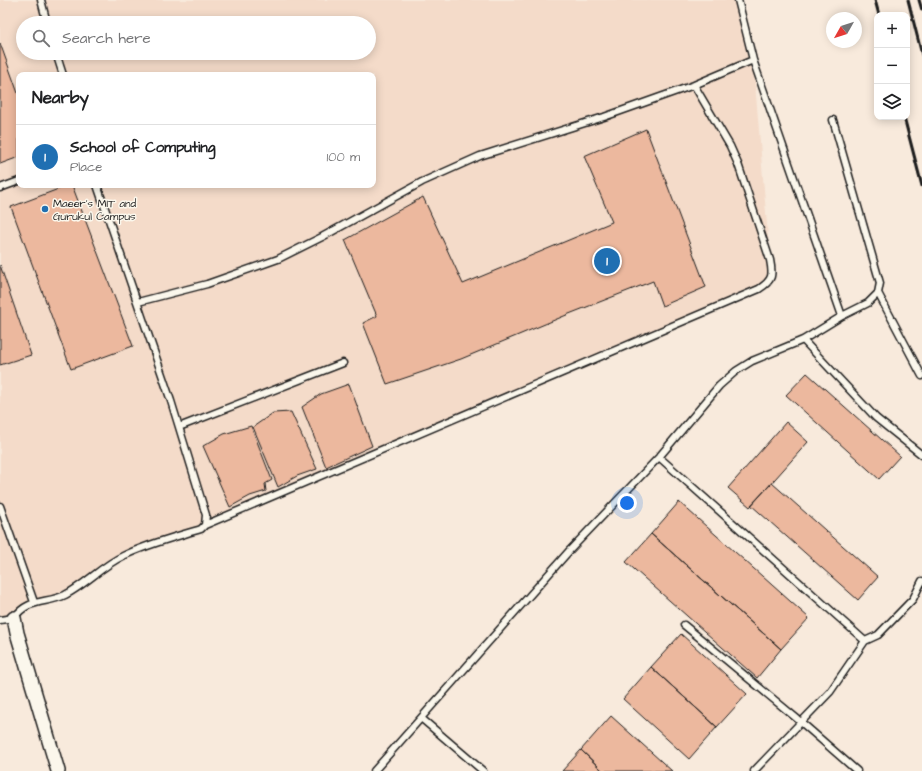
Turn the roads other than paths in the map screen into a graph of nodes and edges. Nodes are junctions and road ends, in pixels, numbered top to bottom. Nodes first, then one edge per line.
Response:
1 (41, 0) edge
2 (738, 0) edge
3 (46, 16) edge
4 (58, 60) edge
5 (753, 60) junction
6 (62, 72) edge
7 (694, 85) junction
8 (833, 120) dead end
9 (16, 182) edge
10 (0, 188) edge
11 (98, 188) edge
12 (878, 293) junction
13 (138, 302) junction
14 (842, 316) junction
15 (803, 340) junction
16 (343, 364) dead end
17 (922, 376) edge
18 (179, 427) junction
19 (922, 455) edge
20 (659, 457) junction
21 (0, 506) edge
22 (206, 525) junction
23 (922, 581) edge
24 (34, 602) junction
25 (14, 618) junction
26 (0, 620) edge
27 (684, 625) dead end
28 (866, 641) junction
29 (422, 718) junction
30 (801, 722) junction
31 (58, 771) edge
32 (374, 771) edge
33 (483, 771) edge
34 (754, 771) edge
35 (857, 771) edge

1 - 3 lane
2 - 5 lane
4 - 6 lane
5 - 7 lane
5 - 14 lane
7 - 13 lane
7 - 22 lane
8 - 12 lane
9 - 10 lane
11 - 13 lane
12 - 14 lane
12 - 17 lane
13 - 18 lane
14 - 15 lane
15 - 19 lane
15 - 20 lane
16 - 18 lane
18 - 22 lane
20 - 28 lane
20 - 29 lane
21 - 24 lane
22 - 24 lane
23 - 28 lane
24 - 25 lane
25 - 26 lane
25 - 31 street
27 - 30 lane
28 - 30 lane
29 - 32 lane
29 - 33 lane
30 - 34 lane
30 - 35 lane

